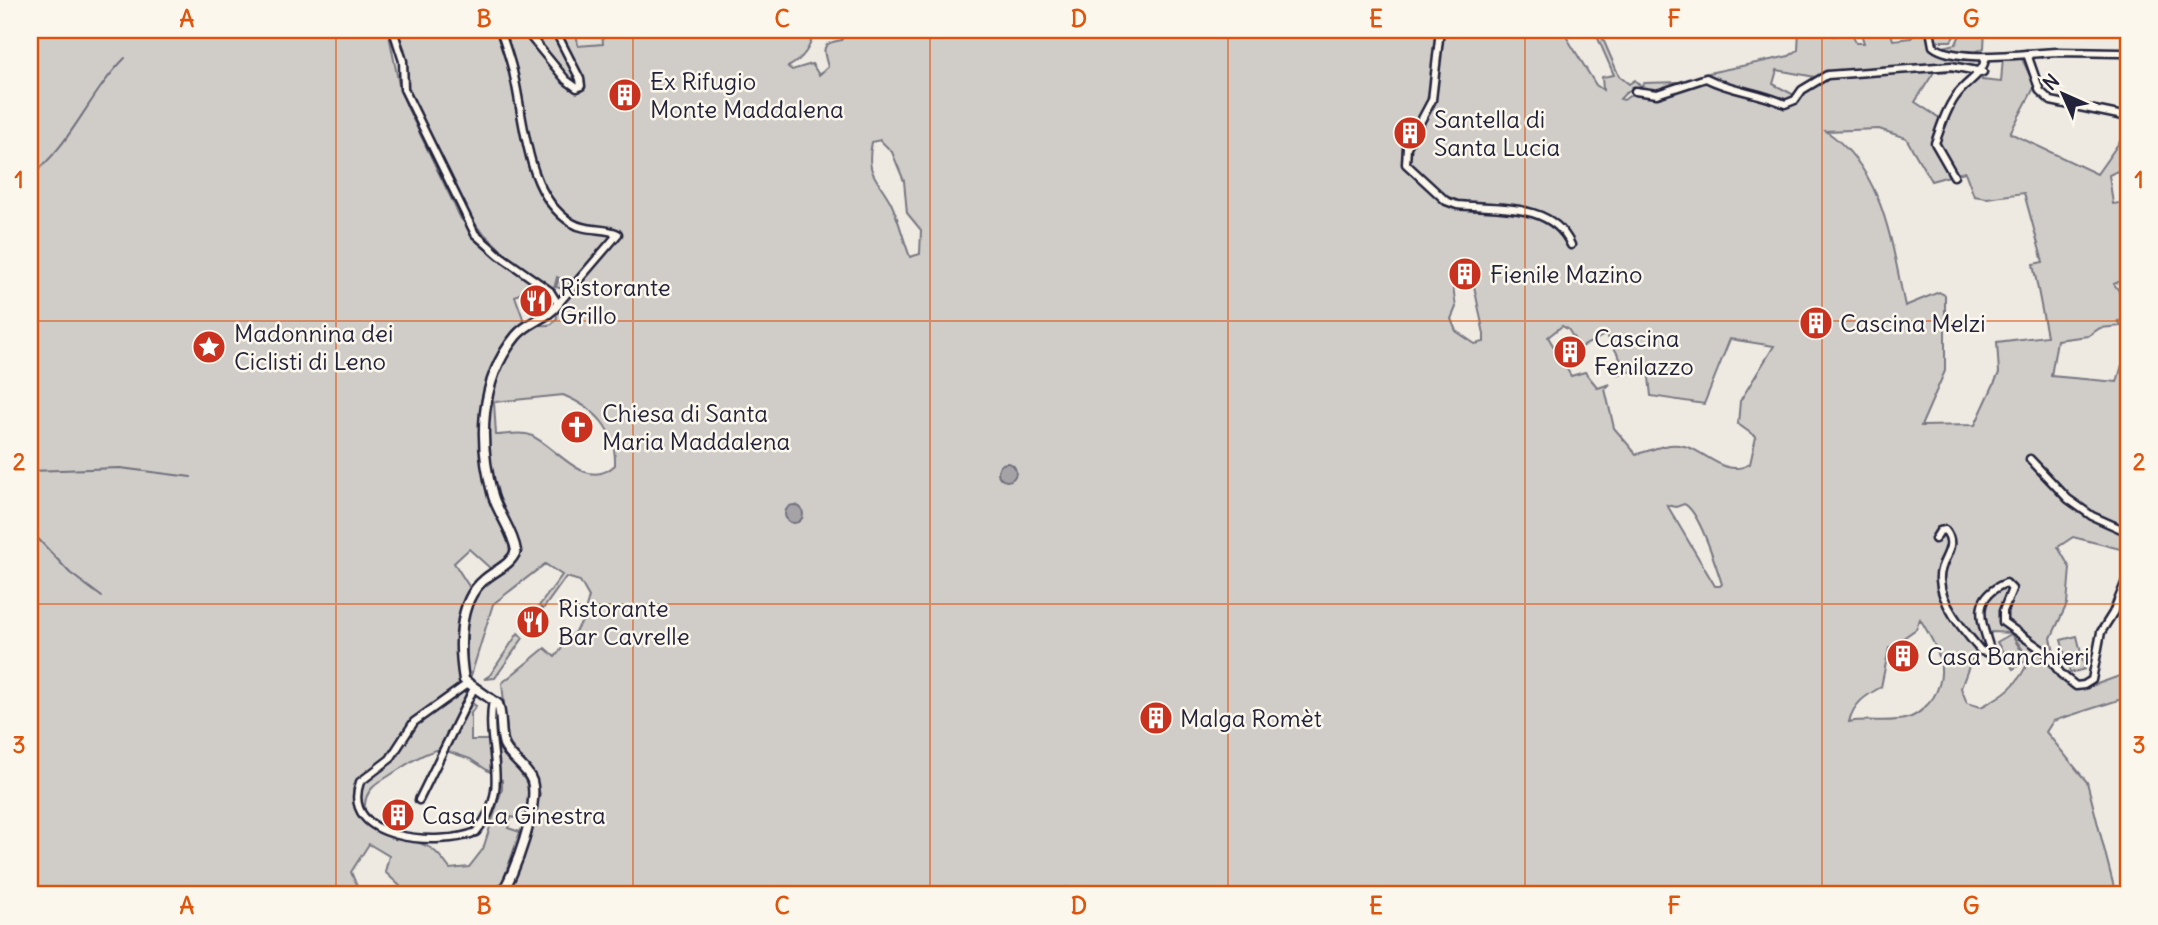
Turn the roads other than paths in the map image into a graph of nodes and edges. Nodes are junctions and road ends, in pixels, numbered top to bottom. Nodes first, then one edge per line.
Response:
1 (393, 30) edge
2 (500, 30) edge
3 (525, 30) edge
4 (1440, 30) edge
5 (1930, 30) edge
6 (556, 32) dead end
7 (2128, 53) edge
8 (2027, 54) junction
9 (1986, 57) junction
10 (1983, 72) junction
11 (1635, 91) dead end
12 (2128, 117) edge
13 (1954, 176) dead end
14 (1571, 245) dead end
15 (558, 304) junction
16 (2030, 459) dead end
17 (2128, 532) edge
18 (1935, 539) dead end
19 (2128, 576) edge
20 (471, 686) junction
21 (493, 700) junction
22 (419, 800) dead end
23 (500, 895) edge

1 - 15 street
2 - 15 street
3 - 6 street
4 - 14 street
5 - 9 street
7 - 8 street
8 - 9 street
8 - 12 street
9 - 10 street
10 - 11 street
10 - 13 street
15 - 20 street
16 - 17 street
18 - 19 street
20 - 21 street
20 - 21 street
20 - 22 street
21 - 23 street

